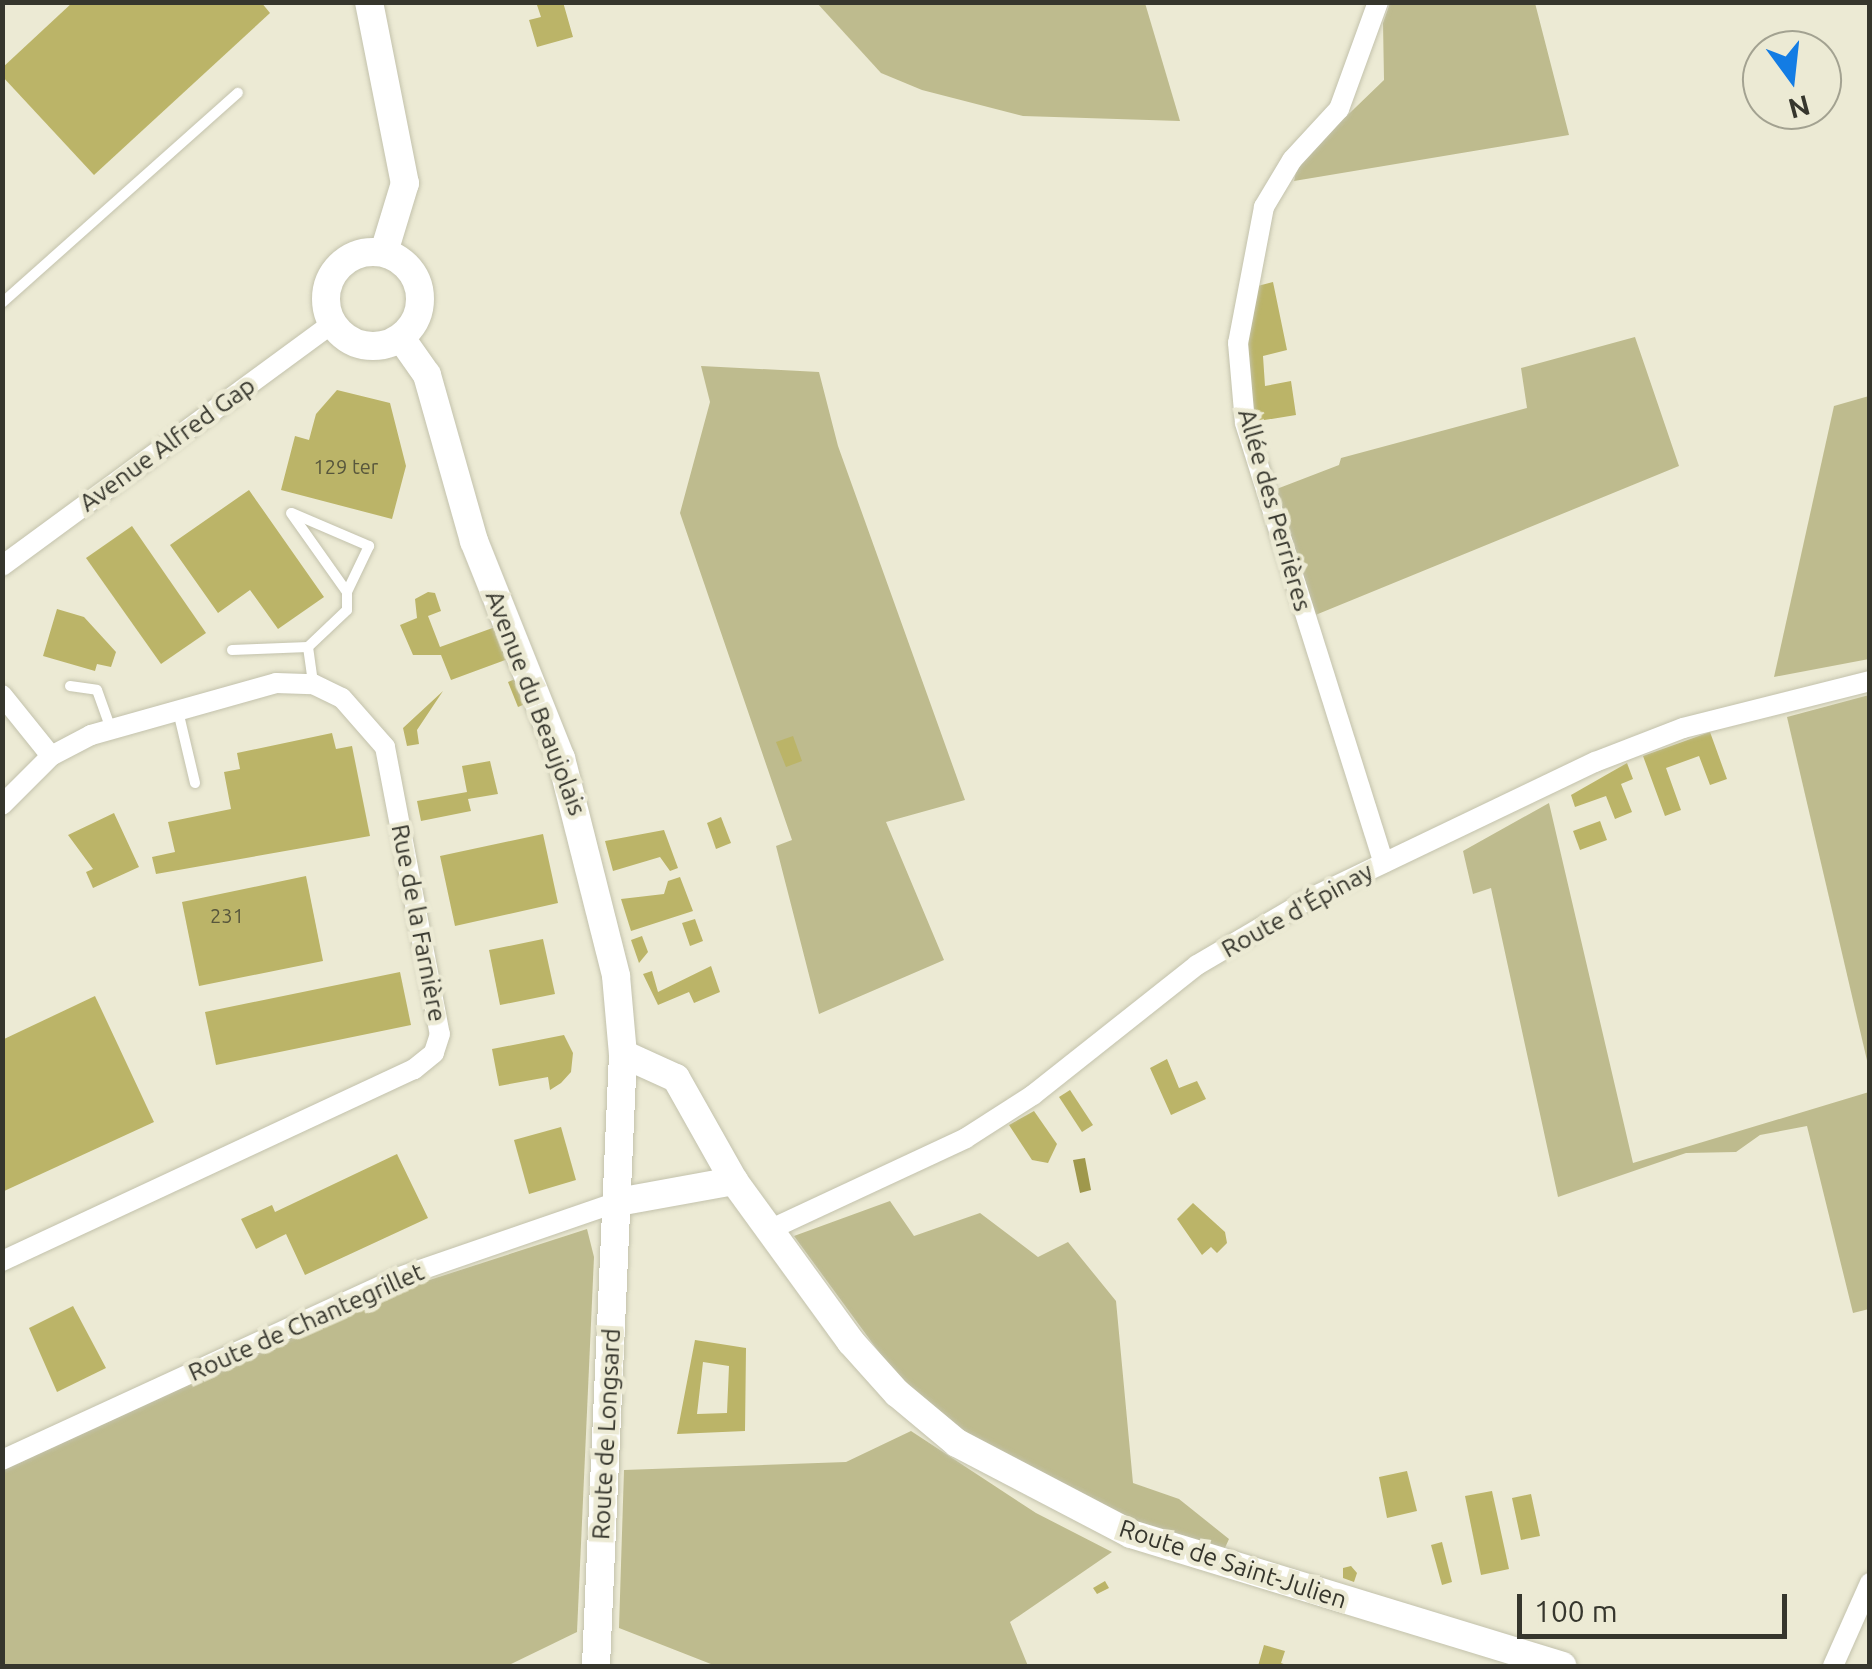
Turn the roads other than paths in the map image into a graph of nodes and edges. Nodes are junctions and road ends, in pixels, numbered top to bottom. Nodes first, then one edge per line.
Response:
1 (369, 2) edge
2 (1378, 2) edge
3 (238, 93) dead end
4 (384, 252) junction
5 (2, 303) edge
6 (332, 324) junction
7 (401, 338) junction
8 (2, 566) edge
9 (347, 592) junction
10 (308, 646) junction
11 (232, 650) dead end
12 (1870, 681) edge
13 (312, 684) junction
14 (70, 686) dead end
15 (2, 695) edge
16 (178, 710) junction
17 (111, 729) junction
18 (51, 756) junction
19 (195, 783) dead end
20 (2, 806) edge
21 (1384, 863) junction
22 (622, 1054) junction
23 (734, 1181) junction
24 (618, 1202) junction
25 (769, 1230) junction
26 (2, 1261) edge
27 (2, 1460) edge
28 (1870, 1583) edge
29 (1863, 1615) edge
30 (1501, 1657) edge
31 (596, 1666) edge
32 (1562, 1666) edge
33 (1833, 1666) edge

1 - 4 main road
2 - 21 street, Allée des Perrières
3 - 5 lane
4 - 6 main road
4 - 7 main road
6 - 7 main road
6 - 8 street, Avenue Alfred Gap
7 - 22 main road, Avenue du Beaujolais
9 - 9 lane
9 - 10 lane
10 - 11 lane
10 - 13 lane
12 - 21 street, Route d'Épinay
13 - 16 street
13 - 26 street, Rue de la Farnière
14 - 17 lane
15 - 18 street
16 - 17 street
16 - 19 lane
17 - 18 street
18 - 20 street
21 - 25 street, Route d'Épinay
22 - 23 main road, Route de Saint-Julien
22 - 24 main road, Avenue du Beaujolais
23 - 24 main road
23 - 25 main road, Route de Saint-Julien
24 - 27 street, Route de Chantegrillet
24 - 31 main road, Route de Longsard
25 - 30 main road, Route de Saint-Julien
28 - 29 street
29 - 33 street
30 - 32 main road, Route de Saint-Julien

